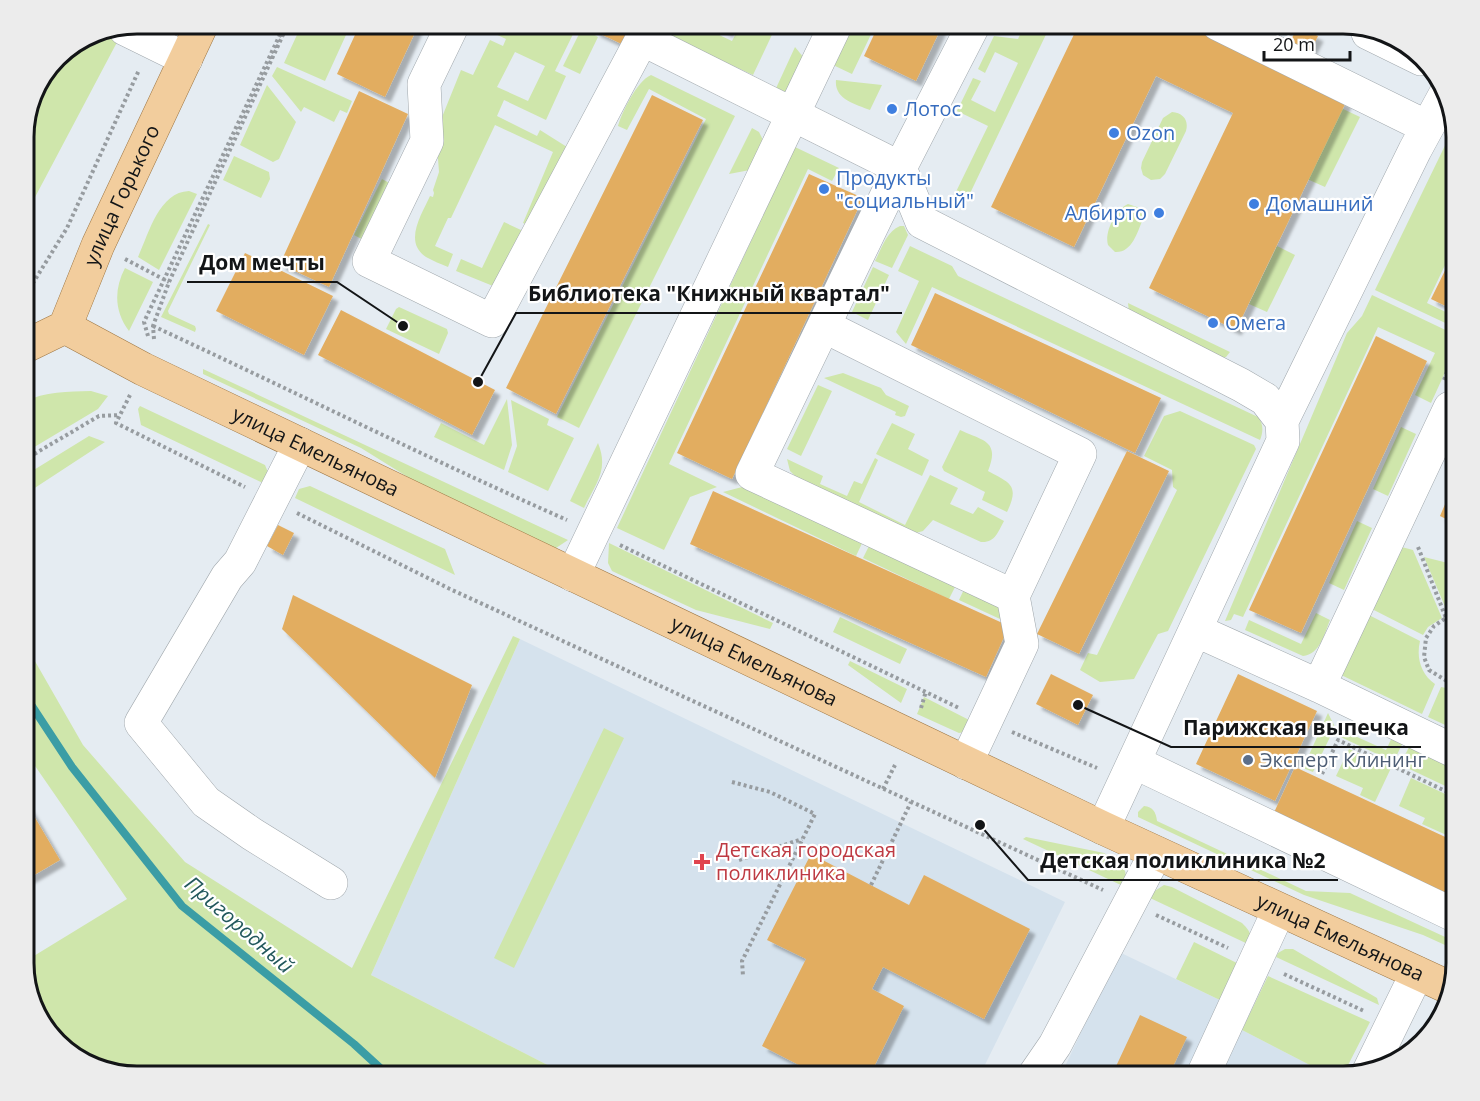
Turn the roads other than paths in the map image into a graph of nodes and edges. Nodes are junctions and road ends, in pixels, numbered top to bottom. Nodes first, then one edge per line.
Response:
1 (197, 34) edge
2 (448, 34) edge
3 (644, 34) edge
4 (649, 34) edge
5 (831, 34) edge
6 (969, 34) edge
7 (1238, 34) edge
8 (139, 35) edge
9 (186, 59) junction
10 (1440, 105) edge
11 (794, 116) junction
12 (1428, 127) junction
13 (900, 168) junction
14 (824, 326) junction
15 (64, 327) junction
16 (35, 342) edge
17 (1446, 416) edge
18 (1282, 421) junction
19 (300, 444) junction
20 (573, 575) junction
21 (1013, 596) junction
22 (1195, 630) junction
23 (1319, 686) junction
24 (1446, 747) edge
25 (966, 763) junction
26 (1129, 771) junction
27 (1103, 828) junction
28 (1156, 853) junction
29 (331, 883) dead end
30 (1279, 910) junction
31 (1446, 912) edge
32 (1418, 973) junction
33 (1443, 985) edge
34 (1374, 1061) edge
35 (1041, 1066) edge
36 (1207, 1066) edge

1 - 9 main road, улица Горького
2 - 3 street
4 - 11 street
5 - 11 street
6 - 13 street
7 - 12 street
8 - 9 street
9 - 15 main road, улица Горького
10 - 12 street
11 - 13 street
11 - 20 street
12 - 18 street
13 - 14 street
13 - 18 street
14 - 21 street
14 - 21 street
15 - 16 main road
15 - 19 main road, улица Емельянова
17 - 23 street
18 - 22 street
19 - 20 main road, улица Емельянова
19 - 29 street
20 - 25 main road, улица Емельянова
21 - 25 street
22 - 23 street
22 - 26 street
23 - 24 street
25 - 27 main road, улица Емельянова
26 - 27 street
26 - 31 street
27 - 28 main road, улица Емельянова
28 - 30 main road, улица Емельянова
28 - 35 street
30 - 32 main road, улица Емельянова
30 - 36 street
32 - 33 main road, улица Емельянова
32 - 34 street

